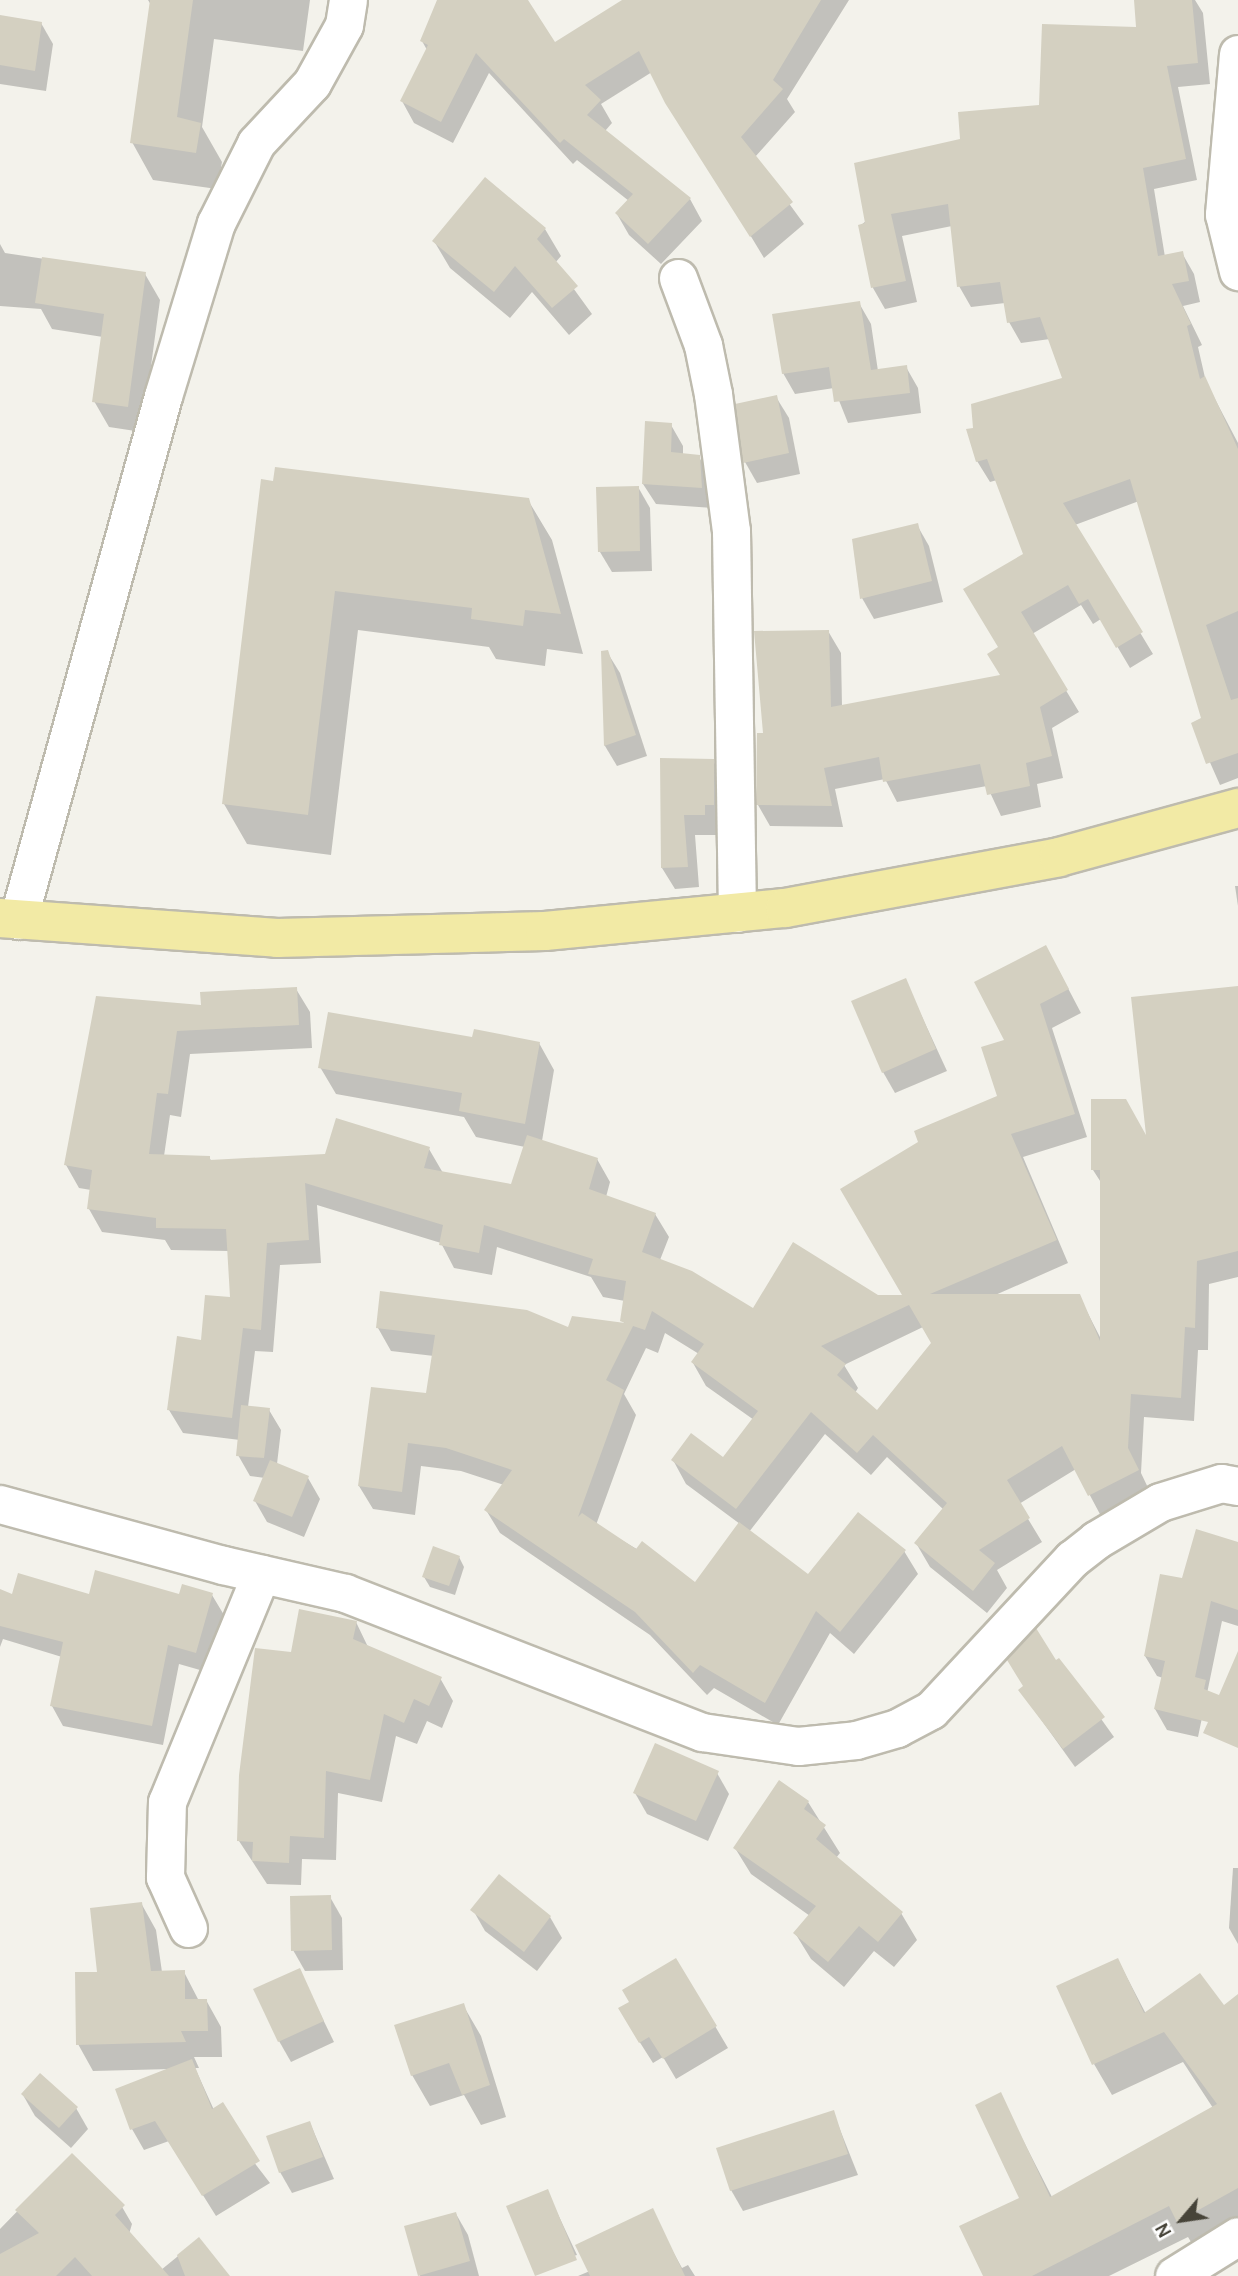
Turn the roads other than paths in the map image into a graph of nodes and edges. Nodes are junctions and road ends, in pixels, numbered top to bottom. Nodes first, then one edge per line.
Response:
1 (348, 0) edge
2 (1238, 54) edge
3 (1238, 271) edge
4 (678, 278) dead end
5 (1238, 808) edge
6 (737, 913) junction
7 (9, 919) edge
8 (1238, 1486) edge
9 (0, 1504) edge
10 (261, 1574) junction
11 (188, 1928) dead end
12 (1238, 2236) edge
13 (1174, 2276) edge

1 - 7 street
2 - 3 street
4 - 6 street
5 - 6 main road
6 - 7 main road
8 - 10 street
9 - 10 street
10 - 11 street
12 - 13 street

